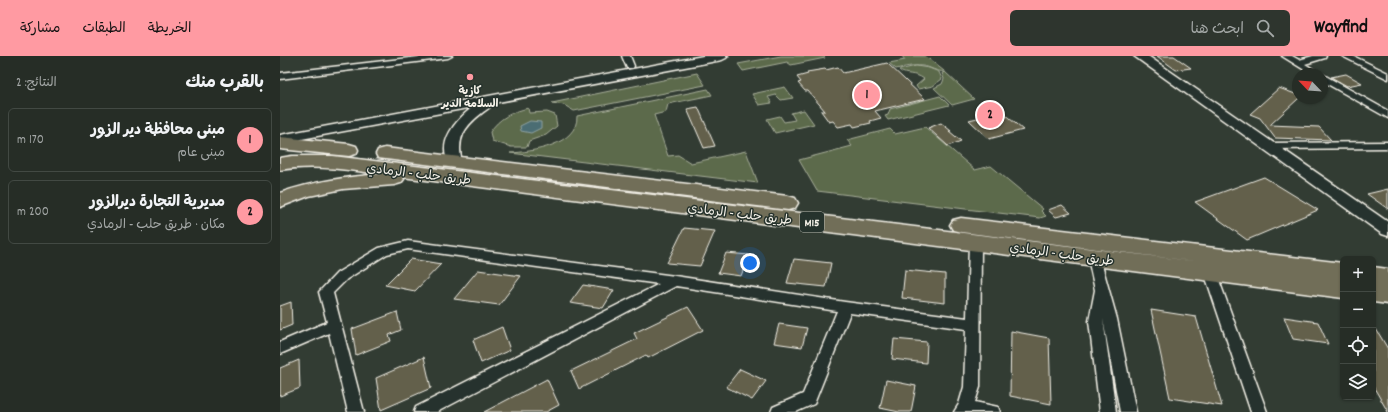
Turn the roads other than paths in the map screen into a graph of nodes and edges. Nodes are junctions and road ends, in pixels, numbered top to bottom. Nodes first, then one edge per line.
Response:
1 (448, 56) edge
2 (682, 56) edge
3 (722, 56) edge
4 (1140, 56) edge
5 (1286, 56) edge
6 (1322, 56) edge
7 (1346, 56) edge
8 (628, 61) edge
9 (1299, 64) junction
10 (1306, 68) edge
11 (280, 76) edge
12 (1388, 76) edge
13 (1328, 80) edge
14 (491, 101) junction
15 (1388, 115) edge
16 (396, 118) junction
17 (280, 139) edge
18 (280, 143) edge
19 (1388, 144) edge
20 (1268, 146) junction
21 (455, 162) junction
22 (280, 164) edge
23 (424, 174) junction
24 (280, 200) edge
25 (1388, 230) edge
26 (975, 242) junction
27 (1094, 258) junction
28 (1210, 272) junction
29 (1340, 272) edge
30 (1376, 276) edge
31 (1388, 278) edge
32 (675, 281) junction
33 (1340, 289) edge
34 (1102, 290) junction
35 (1376, 293) edge
36 (1388, 294) edge
37 (845, 307) junction
38 (974, 324) junction
39 (333, 325) junction
40 (280, 348) edge
41 (964, 410) edge
42 (356, 412) edge
43 (422, 412) edge
44 (779, 412) edge
45 (992, 412) edge
46 (1108, 412) edge
47 (1128, 412) edge
48 (1259, 412) edge

1 - 11 street
2 - 8 main road
3 - 14 main road
4 - 20 main road
5 - 9 street
6 - 9 street
7 - 12 street
8 - 16 main road
9 - 10 street
13 - 15 street
14 - 16 main road
14 - 21 main road
16 - 17 main road
18 - 21 highway, طريق حلب - الرمادي / M15
19 - 20 street
20 - 25 main road
21 - 29 highway, طريق حلب - الرمادي / M15
22 - 23 highway, طريق حلب - الرمادي / M15
23 - 24 highway
23 - 26 highway, طريق حلب - الرمادي / M15
26 - 27 highway, طريق حلب - الرمادي / M15
26 - 38 street
27 - 28 highway, طريق حلب - الرمادي / M15
27 - 34 street
28 - 33 highway, طريق حلب - الرمادي / M15
28 - 48 street
30 - 31 highway
32 - 37 street
32 - 39 street
32 - 43 street
34 - 46 street
34 - 47 street
35 - 36 highway
37 - 38 street
37 - 44 street
38 - 41 street
39 - 40 street
39 - 42 street
41 - 45 street

